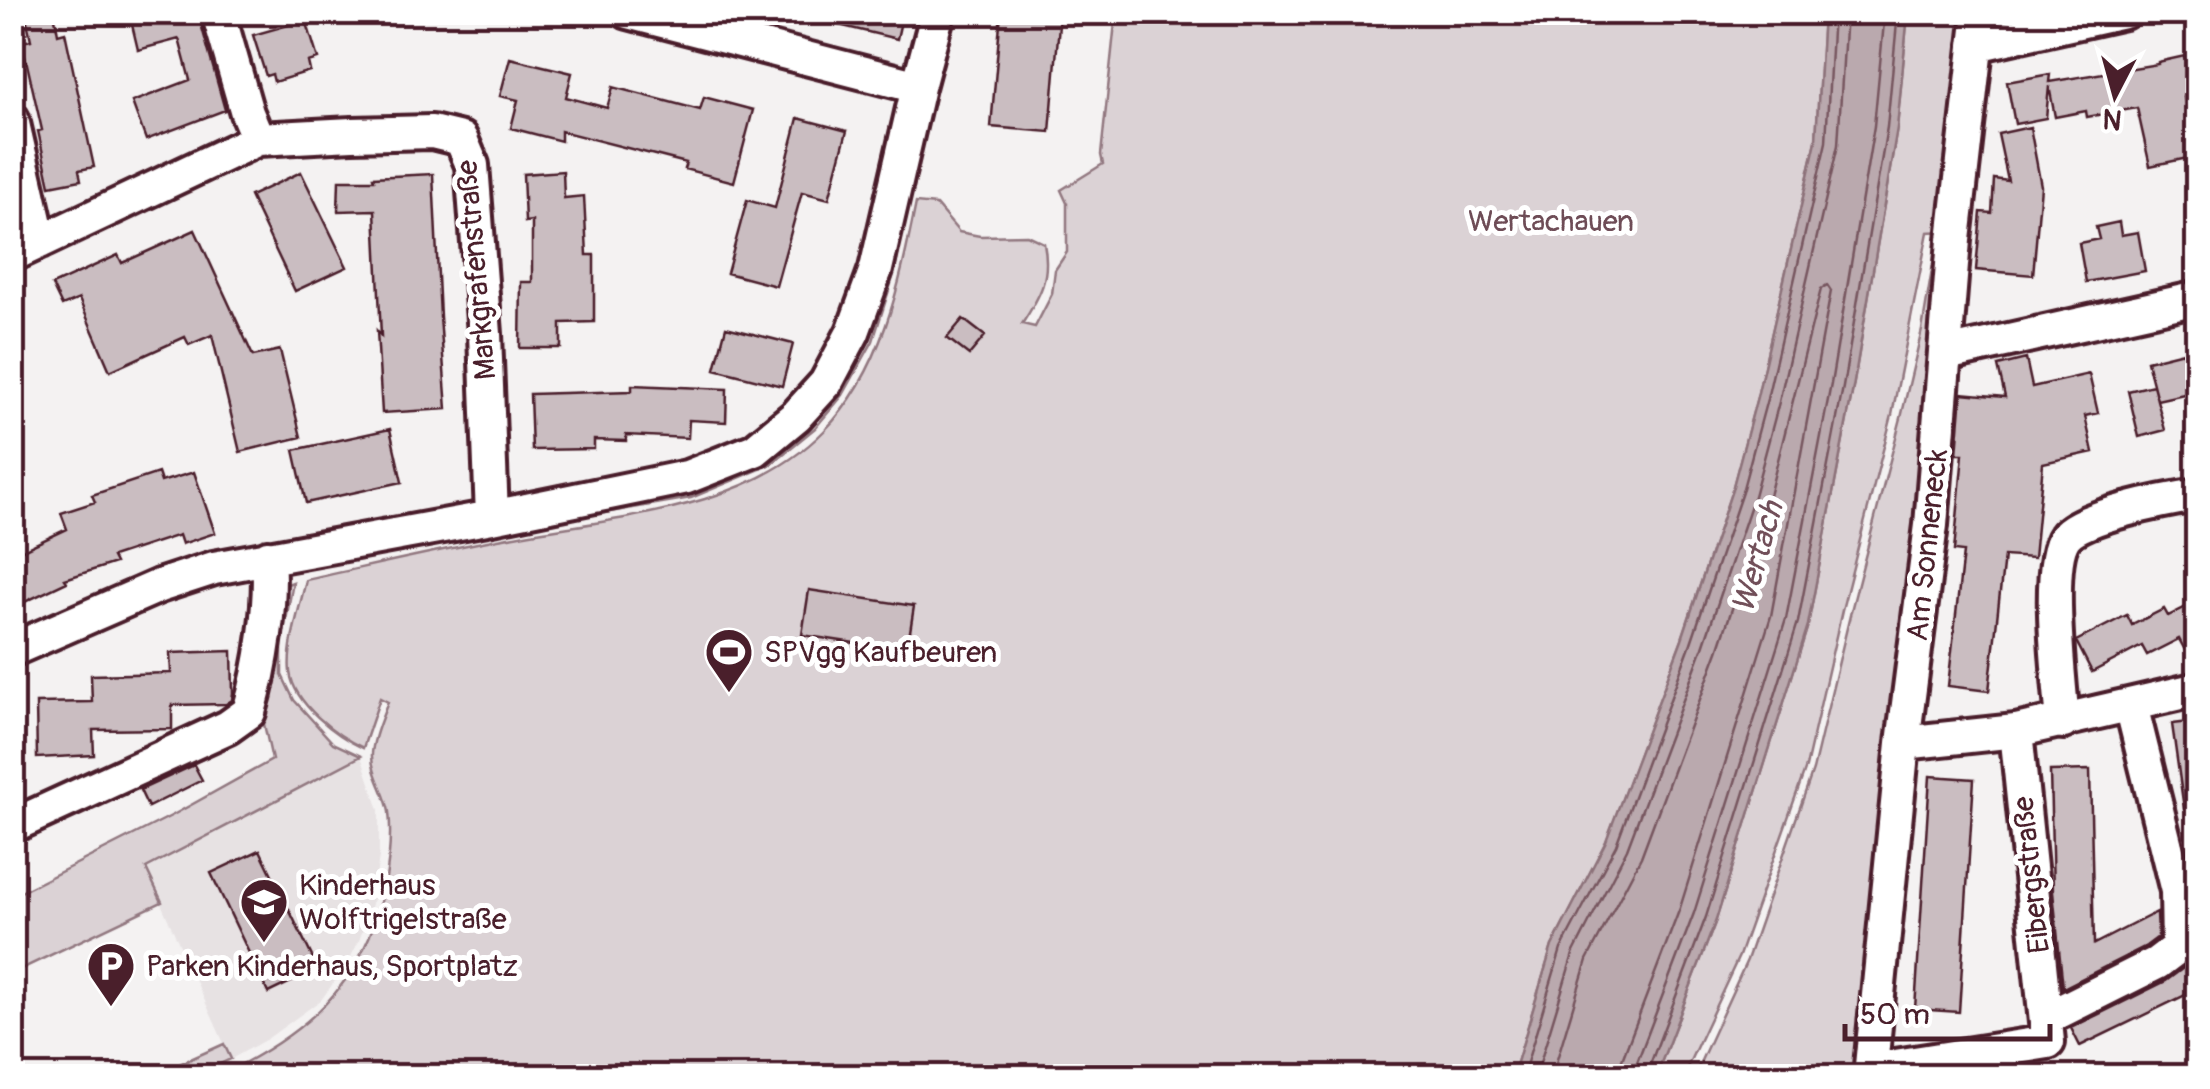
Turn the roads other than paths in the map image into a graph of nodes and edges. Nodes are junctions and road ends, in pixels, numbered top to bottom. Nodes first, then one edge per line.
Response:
1 (218, 12) edge
2 (628, 12) edge
3 (938, 12) edge
4 (2124, 12) edge
5 (1978, 29) edge
6 (918, 87) junction
7 (12, 119) edge
8 (258, 139) junction
9 (26, 249) edge
10 (2198, 298) edge
11 (1946, 354) junction
12 (2198, 494) edge
13 (492, 517) junction
14 (268, 557) junction
15 (12, 650) edge
16 (2198, 689) edge
17 (2130, 705) junction
18 (2062, 722) junction
19 (2016, 731) junction
20 (1904, 743) junction
21 (12, 826) edge
22 (2046, 1018) junction
23 (1870, 1073) edge

1 - 8 street
2 - 6 street
3 - 6 street
4 - 5 street
5 - 11 street, Am Sonneneck
6 - 13 street
7 - 9 street
8 - 9 street, Markgrafenstraße
8 - 13 street, Markgrafenstraße
10 - 11 street
11 - 20 street, Am Sonneneck
12 - 18 street
13 - 14 street
14 - 15 street
14 - 21 street
16 - 17 street
17 - 18 street
17 - 22 street
18 - 19 street
19 - 20 street
19 - 22 street, Eibergstraße
20 - 23 street, Am Sonneneck
22 - 23 street

